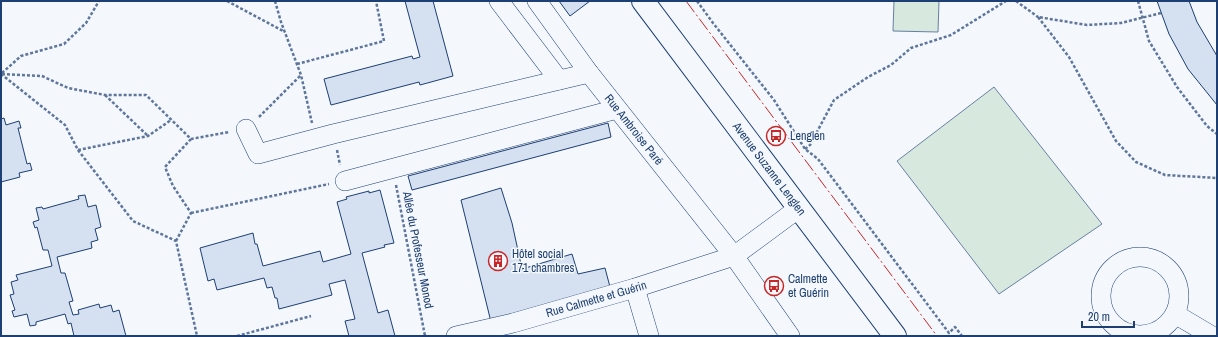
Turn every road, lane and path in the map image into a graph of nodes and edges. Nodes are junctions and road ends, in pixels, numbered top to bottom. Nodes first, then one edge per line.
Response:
1 (99, 1) edge
2 (227, 1) edge
3 (275, 1) edge
4 (376, 1) edge
5 (499, 1) edge
6 (537, 1) edge
7 (643, 1) edge
8 (697, 1) edge
9 (1006, 1) edge
10 (1016, 1) edge
11 (1138, 1) edge
12 (1161, 13) dead end
13 (1038, 17) junction
14 (1142, 18) junction
15 (285, 32) junction
16 (297, 64) junction
17 (589, 73) junction
18 (1, 74) edge
19 (301, 75) junction
20 (559, 80) junction
21 (105, 95) junction
22 (617, 109) junction
23 (171, 120) junction
24 (246, 129) junction
25 (1217, 134) edge
26 (148, 136) junction
27 (324, 136) junction
28 (191, 139) junction
29 (805, 149) junction
30 (78, 150) junction
31 (393, 168) junction
32 (1217, 178) edge
33 (344, 181) junction
34 (799, 208) junction
35 (191, 213) junction
36 (176, 241) junction
37 (734, 256) junction
38 (635, 288) junction
39 (1175, 314) junction
40 (311, 316) dead end
41 (515, 329) edge
42 (197, 336) edge
43 (237, 336) edge
44 (425, 336) edge
45 (456, 336) edge
46 (649, 336) edge
47 (790, 336) edge
48 (895, 336) edge
49 (962, 336) edge
50 (1212, 336) edge

1 - 18 path
2 - 15 path
3 - 15 path
4 - 16 path
5 - 20 street
6 - 17 street, Rue Ambroise Paré
7 - 34 main road, Avenue Suzanne Lenglen
8 - 29 path
9 - 29 path
10 - 13 path
11 - 14 path
12 - 14 path
13 - 14 path
13 - 32 path
14 - 25 path
15 - 16 path
16 - 19 path
17 - 20 street
17 - 22 street, Rue Ambroise Paré
18 - 21 path
18 - 30 path
19 - 24 path
19 - 27 path
20 - 27 street
21 - 23 path
21 - 26 path
22 - 31 street
22 - 37 street, Rue Ambroise Paré
23 - 26 path
23 - 28 path
24 - 27 street
24 - 28 path
26 - 30 path
27 - 33 path
28 - 35 path
29 - 49 path
30 - 36 path
31 - 33 street
31 - 44 path, Allée du Professeur Monod
33 - 35 path
34 - 37 street, Rue Calmette et Guérin
34 - 48 main road, Avenue Suzanne Lenglen
35 - 36 path
36 - 42 path
37 - 38 street, Rue Calmette et Guérin
37 - 47 street, Rue Ambroise Paré
38 - 41 street, Rue Calmette et Guérin
38 - 46 street
39 - 39 street
39 - 50 street
40 - 43 path
41 - 45 street, Rue Calmette et Guérin

